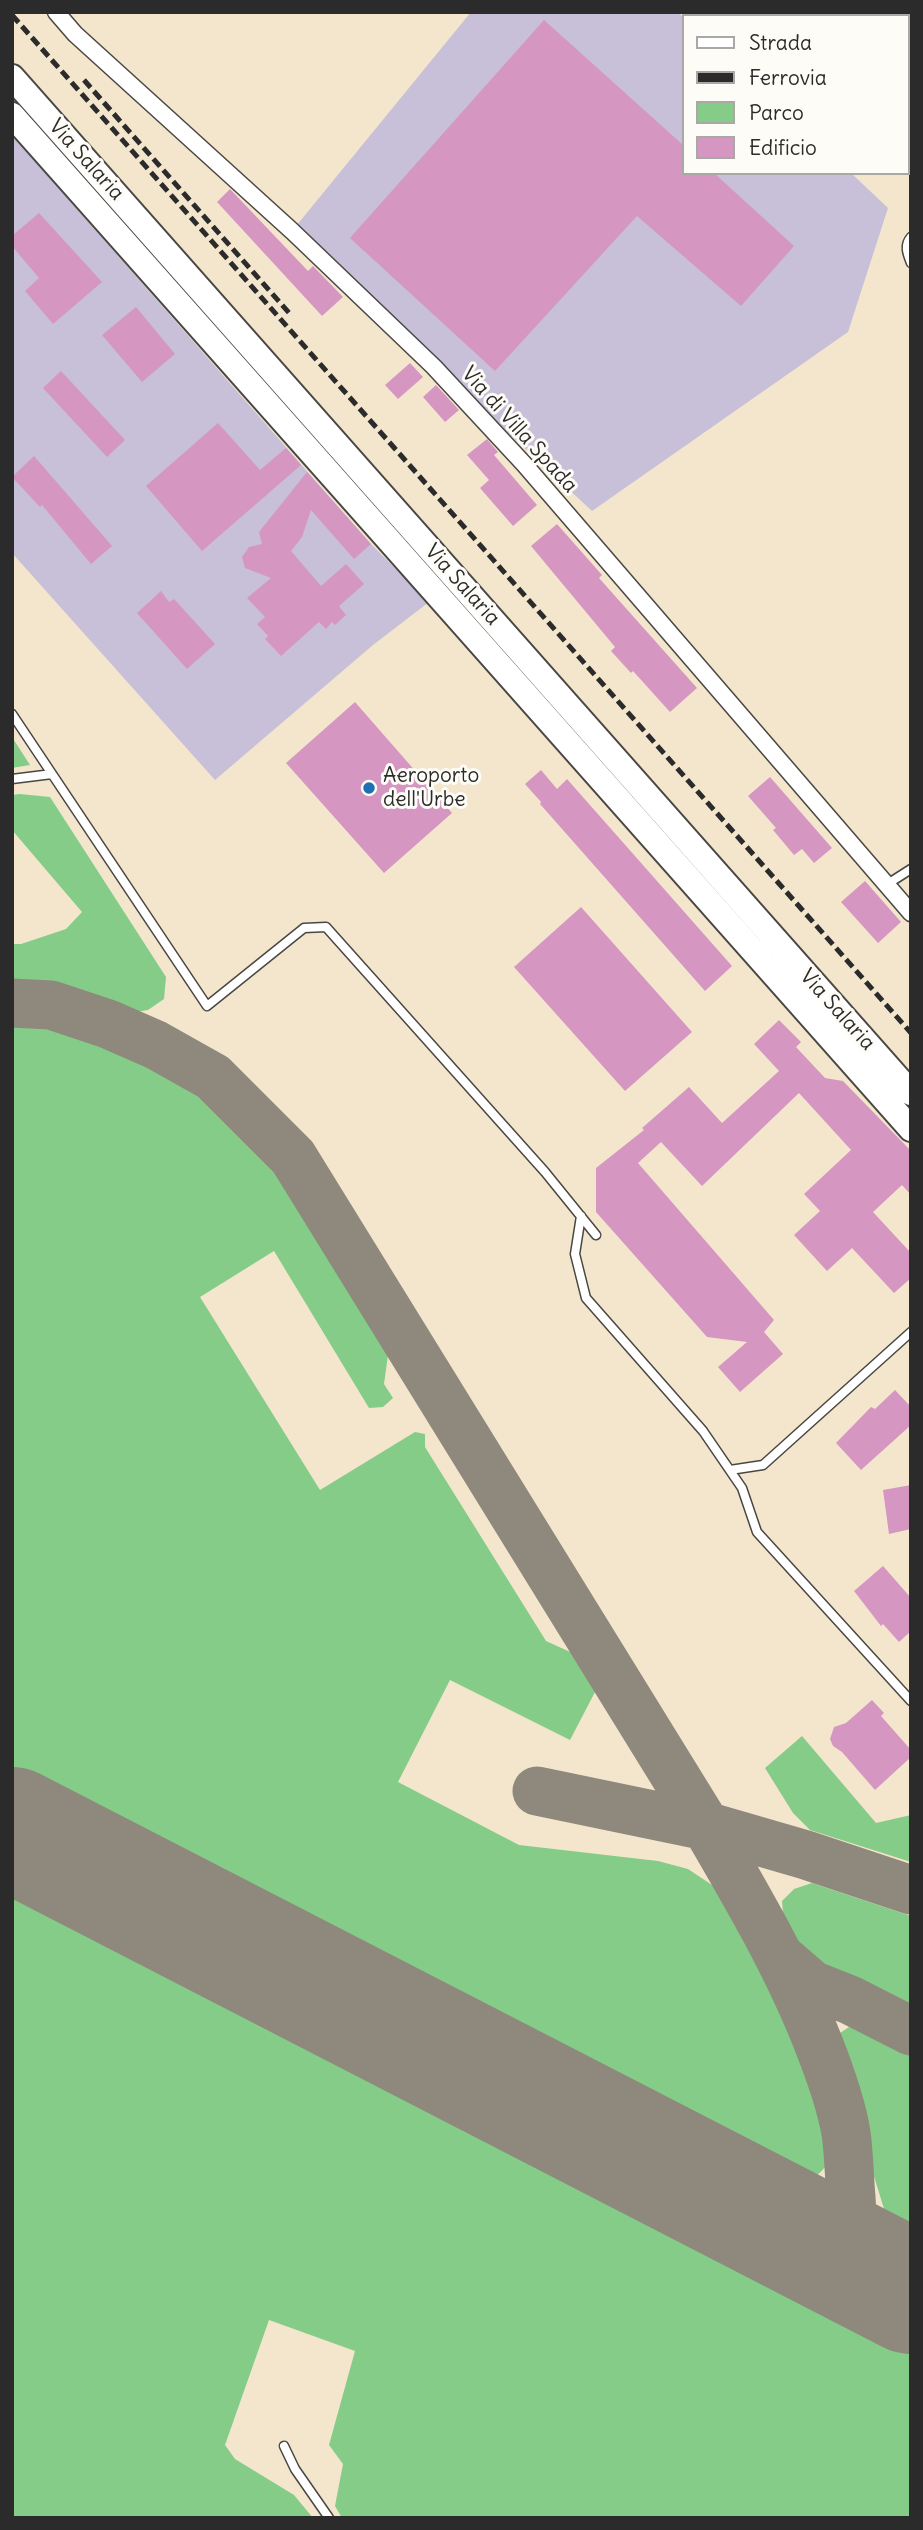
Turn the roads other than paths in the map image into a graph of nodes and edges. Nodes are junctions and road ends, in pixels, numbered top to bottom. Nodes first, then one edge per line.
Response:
1 (56, 12) edge
2 (12, 77) edge
3 (12, 115) edge
4 (911, 237) edge
5 (911, 262) edge
6 (12, 714) edge
7 (52, 774) junction
8 (12, 779) edge
9 (911, 869) edge
10 (886, 885) junction
11 (911, 913) edge
12 (911, 1093) edge
13 (911, 1129) edge
14 (581, 1216) junction
15 (596, 1234) dead end
16 (911, 1332) edge
17 (730, 1470) junction
18 (911, 1701) edge
19 (284, 2446) dead end
20 (329, 2518) edge

1 - 10 street, Via di Villa Spada
2 - 12 main road, Via Salaria
3 - 13 main road, Via Salaria
4 - 5 lane
6 - 7 lane
7 - 8 lane
7 - 14 lane
9 - 10 lane
10 - 11 street, Via di Villa Spada
14 - 15 lane
14 - 17 lane
16 - 17 lane
17 - 18 lane
19 - 20 lane

